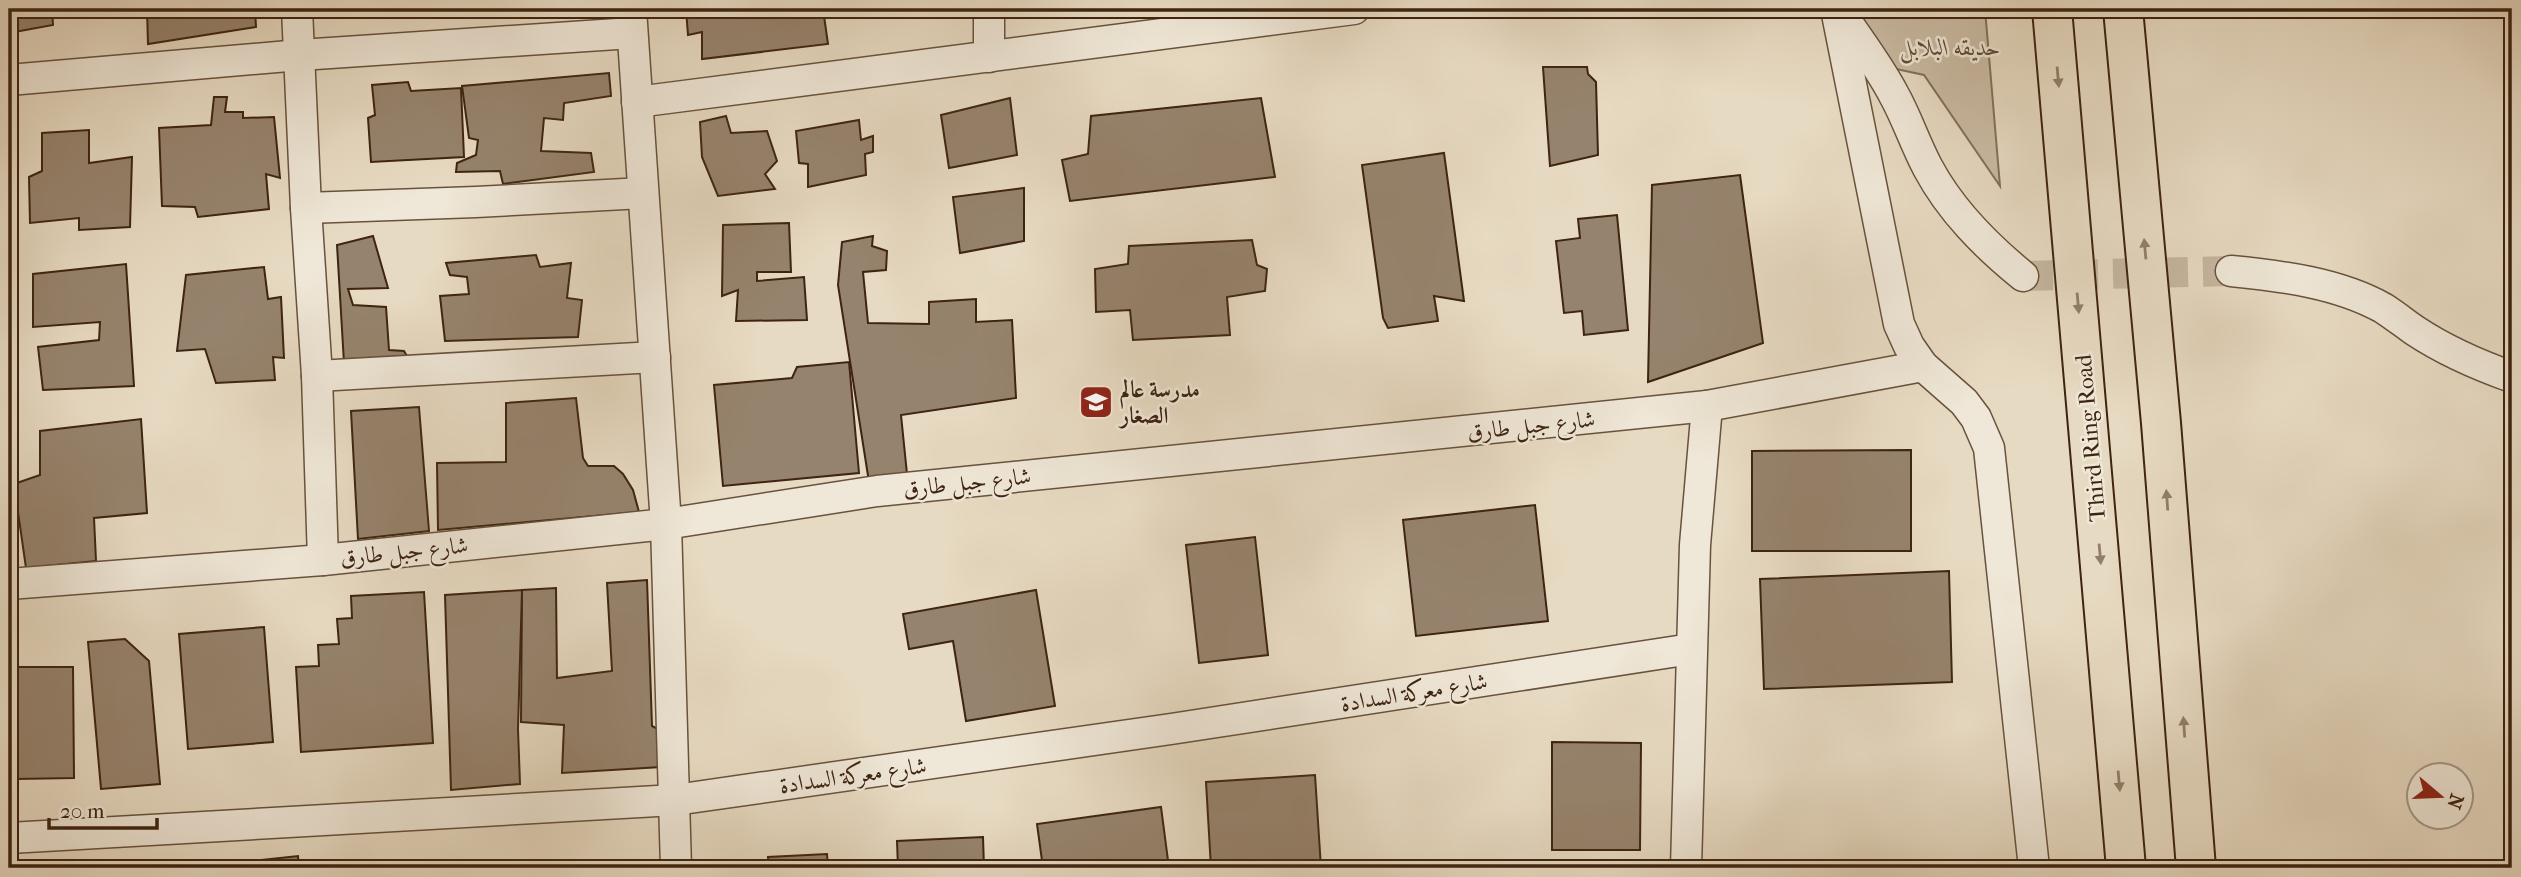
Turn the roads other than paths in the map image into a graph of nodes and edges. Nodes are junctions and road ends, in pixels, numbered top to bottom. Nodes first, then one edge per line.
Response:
1 (297, 9) edge
2 (989, 9) edge
3 (1354, 9) edge
4 (1837, 9) edge
5 (2052, 9) edge
6 (2123, 9) edge
7 (631, 21) edge
8 (300, 55) junction
9 (989, 57) junction
10 (9, 80) edge
11 (637, 102) junction
12 (643, 193) junction
13 (306, 208) junction
14 (2231, 271) tunnel mouth
15 (2023, 276) tunnel mouth
16 (654, 357) junction
17 (1923, 366) junction
18 (317, 376) junction
19 (2512, 377) edge
20 (1707, 406) junction
21 (666, 524) junction
22 (323, 560) junction
23 (9, 584) edge
24 (1691, 649) junction
25 (675, 800) junction
26 (9, 838) edge
27 (676, 868) edge
28 (1686, 868) edge
29 (2034, 868) edge
30 (2126, 868) edge
31 (2196, 868) edge

1 - 8 street
2 - 9 street
3 - 9 street
4 - 15 street
4 - 17 street
5 -> 30 highway, Third Ring Road
31 -> 6 highway
7 - 8 street
7 - 11 street
8 - 10 street
8 - 13 street
9 - 11 street
11 - 12 street
12 - 13 street
12 - 16 street
13 - 18 street
14 - 19 street
16 - 18 street
16 - 21 street
17 - 20 street, شارع جبل طارق
17 - 29 street
18 - 22 street
20 - 21 street, شارع جبل طارق
20 - 24 street
21 - 22 street, شارع جبل طارق
21 - 25 street
22 - 23 street, شارع جبل طارق
24 - 25 street, شارع معركة السدادة
24 - 28 street
25 - 26 street, شارع معركة السدادة
25 - 27 street

